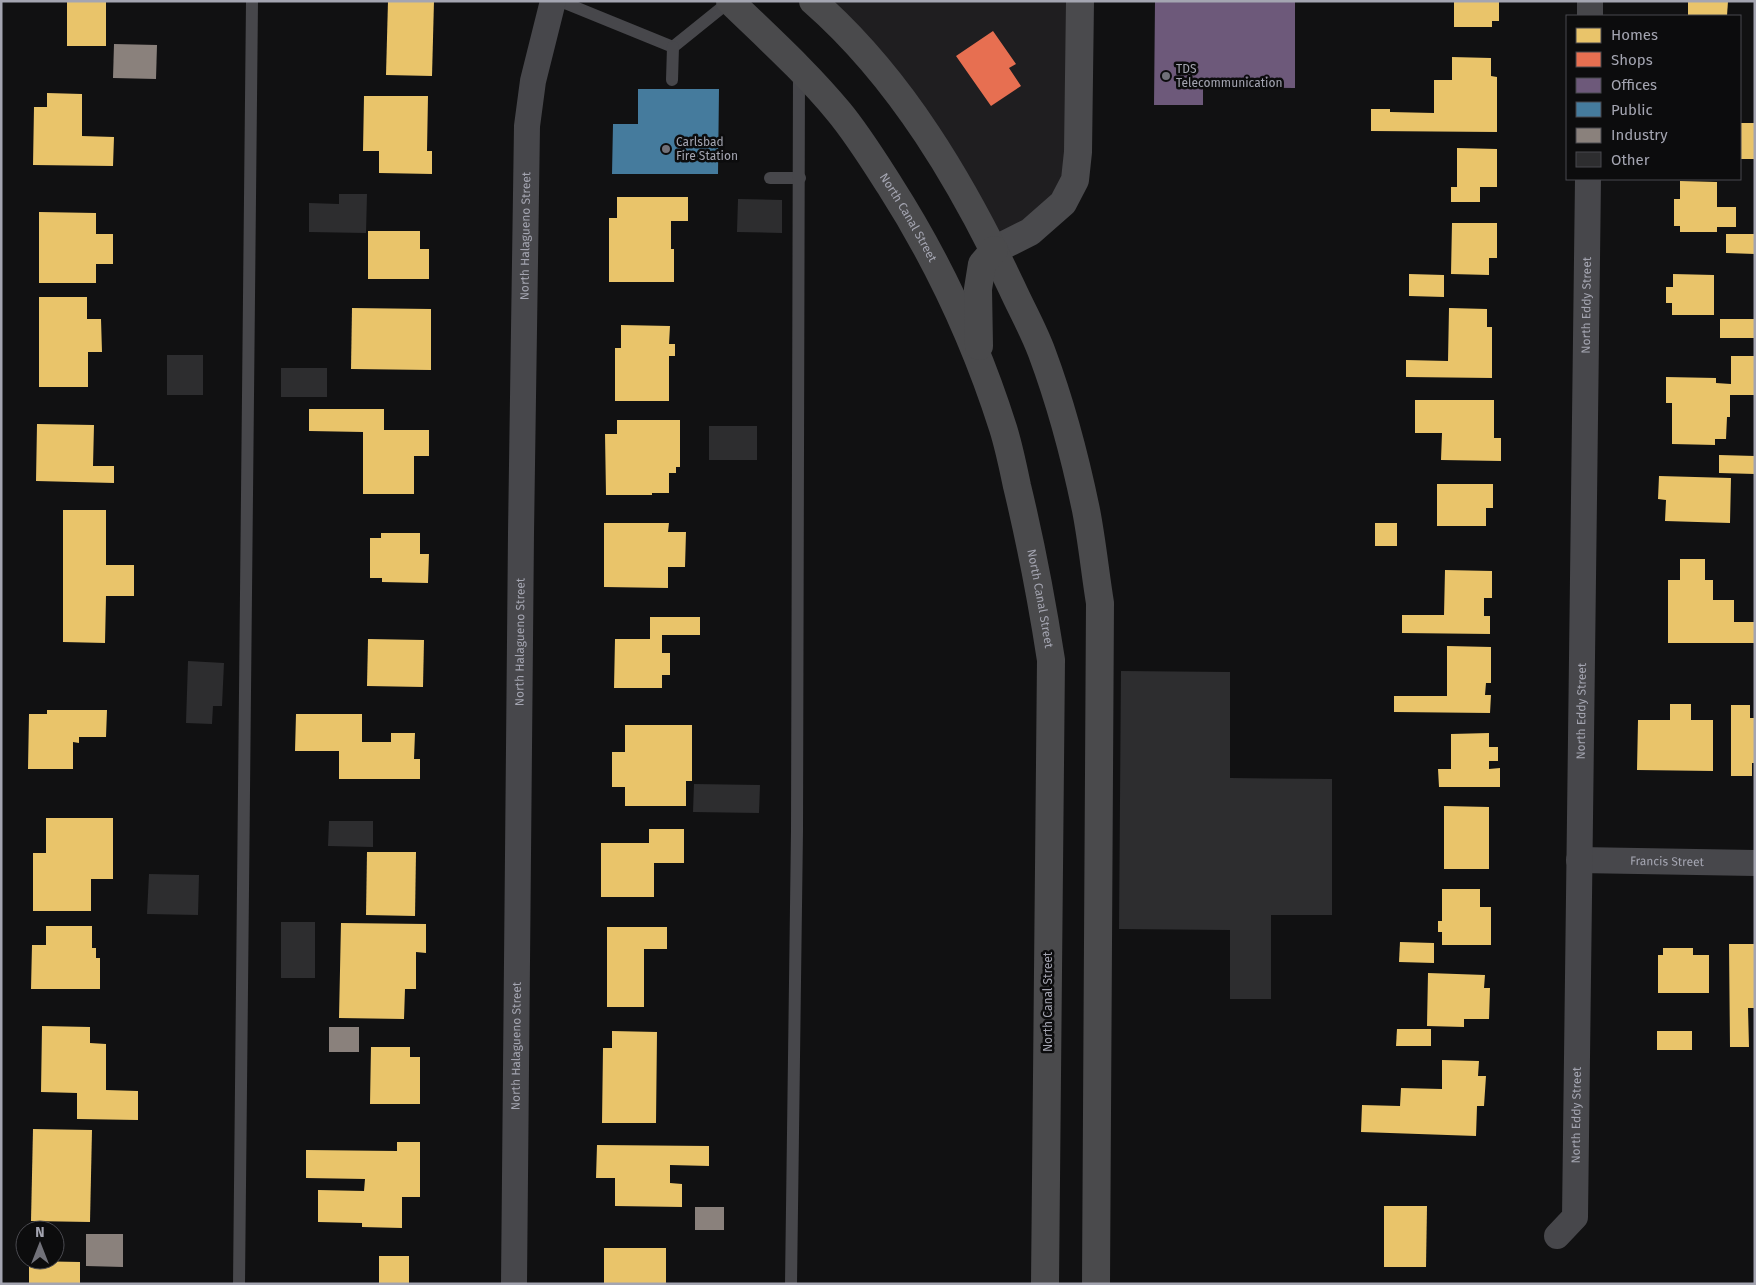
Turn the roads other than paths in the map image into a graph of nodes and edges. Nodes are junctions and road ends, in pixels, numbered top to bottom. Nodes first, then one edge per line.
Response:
1 (252, 1) edge
2 (553, 1) edge
3 (560, 1) edge
4 (730, 1) edge
5 (813, 1) edge
6 (1080, 1) edge
7 (1590, 1) edge
8 (1590, 15) edge
9 (673, 47) junction
10 (799, 69) junction
11 (672, 80) dead end
12 (770, 178) dead end
13 (800, 178) junction
14 (1588, 180) edge
15 (994, 250) junction
16 (980, 363) junction
17 (1579, 860) junction
18 (1755, 863) edge
19 (1557, 1236) dead end
20 (239, 1284) edge
21 (514, 1284) edge
22 (792, 1284) edge
23 (1045, 1284) edge
24 (1096, 1284) edge

1 - 20 lane
2 - 21 street, North Halagueno Street
3 - 9 lane
4 - 9 lane
4 - 10 highway, North Canal Street
5 - 15 highway
6 - 15 main road
7 - 8 street
9 - 11 lane
10 - 13 lane
10 - 16 highway, North Canal Street
12 - 13 lane
13 - 22 lane
14 - 17 street, North Eddy Street
15 - 16 highway
15 - 24 highway
16 - 23 highway, North Canal Street
17 - 18 street, Francis Street
17 - 19 street, North Eddy Street

